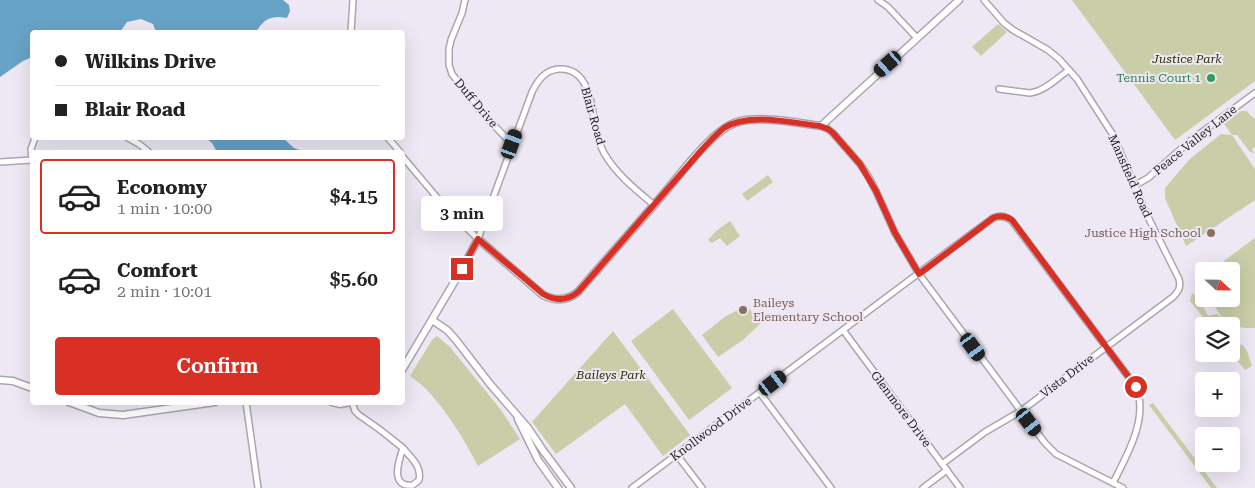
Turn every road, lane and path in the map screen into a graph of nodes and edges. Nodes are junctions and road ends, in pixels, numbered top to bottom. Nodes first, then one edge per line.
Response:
1 (353, 0) edge
2 (465, 0) edge
3 (878, 0) edge
4 (958, 0) edge
5 (984, 0) edge
6 (351, 30) edge
7 (917, 38) junction
8 (1069, 70) junction
9 (999, 89) dead end
10 (1255, 93) edge
11 (820, 126) junction
12 (132, 140) edge
13 (390, 140) edge
14 (512, 144) junction
15 (146, 150) edge
16 (398, 150) edge
17 (405, 160) edge
18 (30, 161) edge
19 (0, 162) edge
20 (1134, 186) junction
21 (654, 205) junction
22 (478, 239) junction
23 (919, 274) junction
24 (1179, 279) joint
25 (432, 320) junction
26 (843, 330) junction
27 (1106, 347) junction
28 (405, 365) edge
29 (0, 380) edge
30 (30, 387) edge
31 (760, 393) junction
32 (77, 405) edge
33 (194, 405) edge
34 (246, 405) edge
35 (352, 405) edge
36 (1021, 411) junction
37 (515, 413) junction
38 (403, 448) junction
39 (677, 455) junction
40 (942, 464) junction
41 (947, 470) junction
42 (1113, 483) junction
43 (258, 488) edge
44 (558, 488) edge
45 (571, 488) edge
46 (632, 488) edge
47 (702, 488) edge
48 (831, 488) edge
49 (923, 488) edge
50 (960, 488) edge
51 (1123, 488) edge

1 - 6 street
2 - 14 street, Duff Drive
3 - 7 street
4 - 7 street
5 - 8 street, Mansfield Road
7 - 11 street
8 - 9 street
8 - 20 street, Mansfield Road
10 - 20 street, Peace Valley Lane
11 - 21 street
11 - 23 street
12 - 15 street
13 - 16 street
14 - 21 street, Blair Road
14 - 22 street, Blair Road
17 - 22 street
18 - 19 street
20 - 24 street, Mansfield Road
21 - 22 street
22 - 25 street, Blair Road
23 - 26 street, Knollwood Drive
23 - 27 street, Knollwood Drive
23 - 36 street
24 - 27 street, Vista Drive
25 - 28 street, Blair Road
25 - 37 street
26 - 31 street, Knollwood Drive
26 - 40 street, Glenmore Drive
27 - 36 street, Vista Drive
27 - 42 street
29 - 30 street
31 - 39 street, Knollwood Drive
31 - 48 street
32 - 33 street
34 - 43 street
35 - 38 street
36 - 40 street, Vista Drive
36 - 42 street
37 - 44 street
37 - 45 street
38 - 38 street
39 - 46 street, Knollwood Drive
39 - 47 street
40 - 41 street, Glenmore Drive
41 - 49 street
41 - 50 street, Glenmore Drive
42 - 51 street

